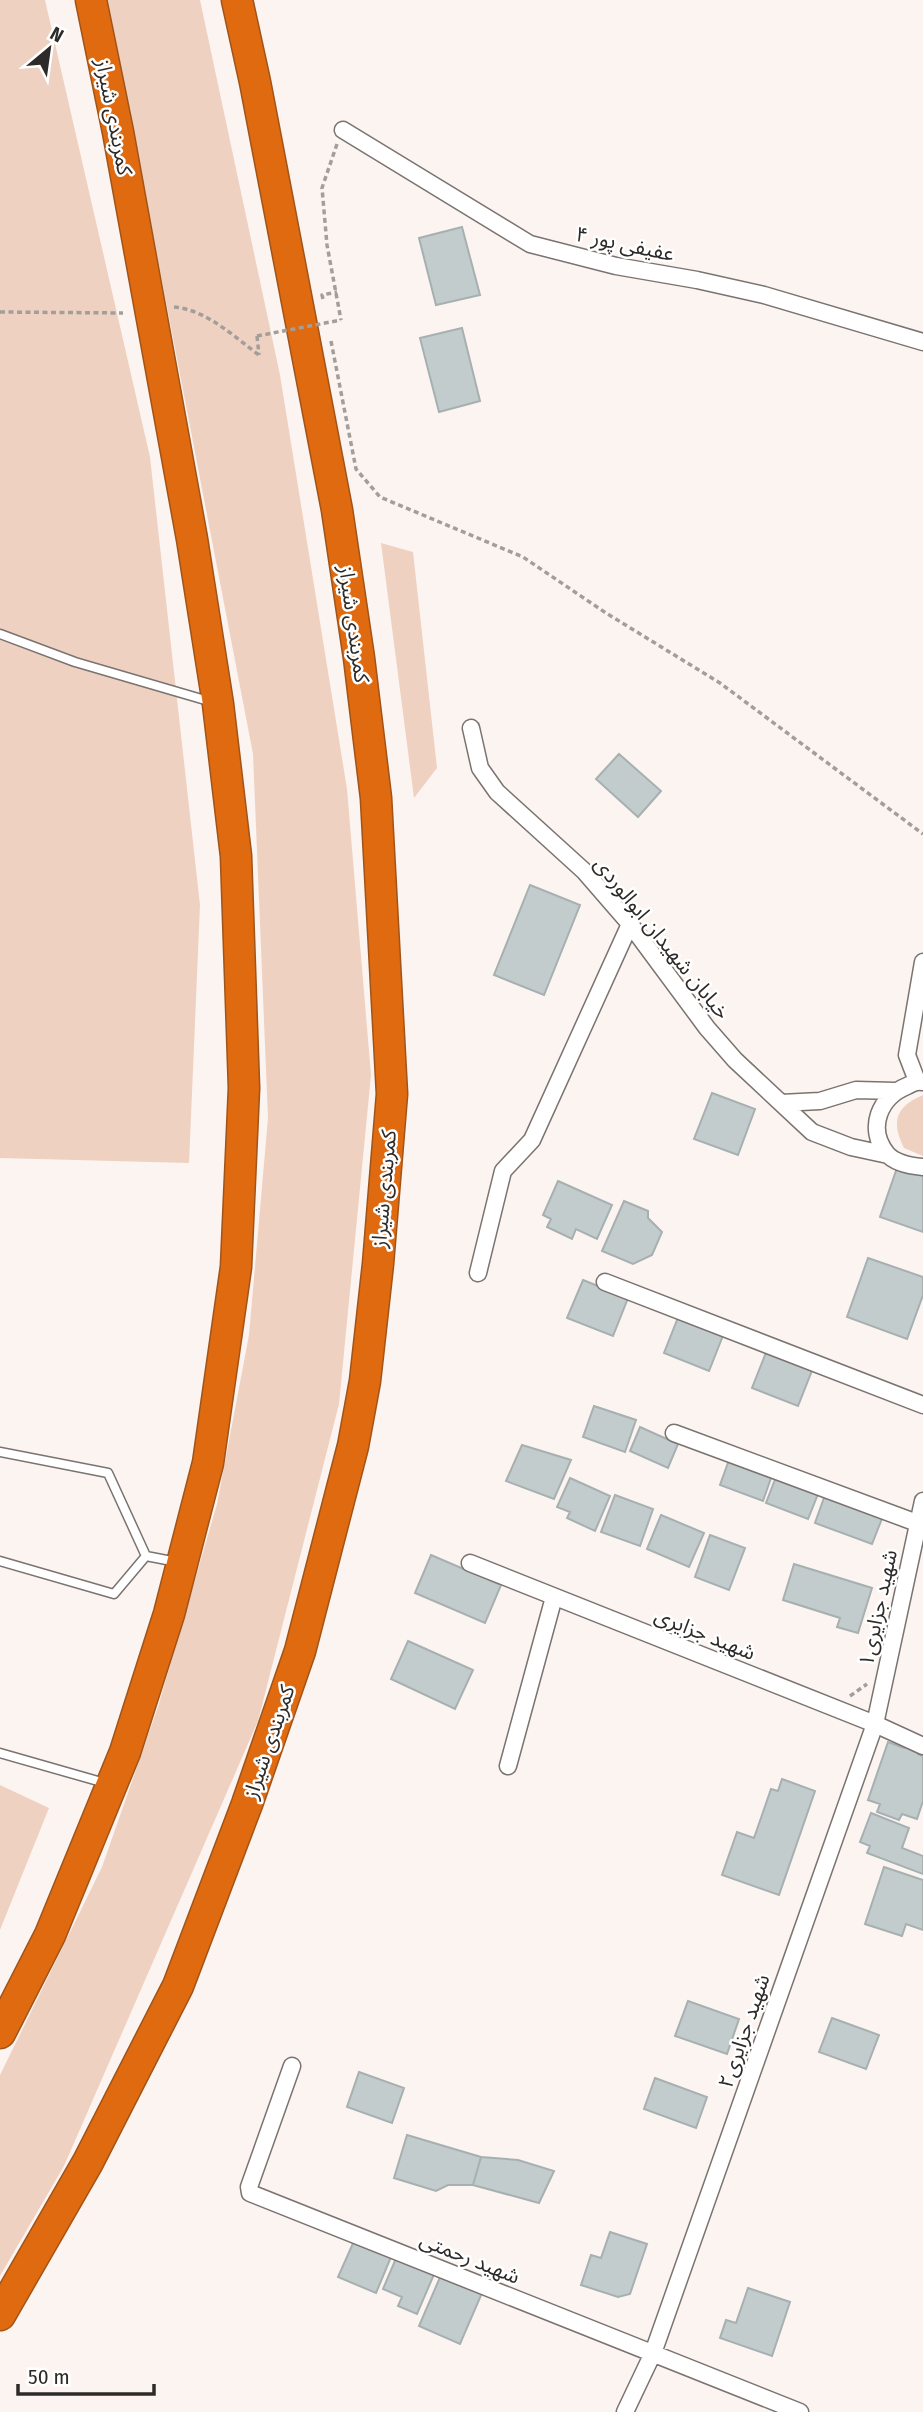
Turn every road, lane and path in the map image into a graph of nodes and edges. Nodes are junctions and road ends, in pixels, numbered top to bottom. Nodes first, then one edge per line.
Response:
1 (91, 0) edge
2 (237, 0) edge
3 (343, 130) joint
4 (337, 292) junction
5 (324, 305) dead end
6 (167, 307) dead end
7 (0, 312) edge
8 (124, 313) dead end
9 (326, 315) dead end
10 (328, 325) dead end
11 (330, 337) dead end
12 (923, 342) edge
13 (0, 634) edge
14 (218, 704) junction
15 (471, 729) dead end
16 (923, 834) edge
17 (630, 924) junction
18 (923, 962) edge
19 (920, 1082) edge
20 (895, 1091) junction
21 (781, 1103) junction
22 (888, 1155) junction
23 (923, 1167) edge
24 (478, 1273) dead end
25 (605, 1282) dead end
26 (923, 1405) edge
27 (674, 1433) dead end
28 (0, 1452) edge
29 (923, 1501) edge
30 (917, 1523) junction
31 (146, 1556) junction
32 (0, 1561) edge
33 (182, 1563) junction
34 (470, 1563) dead end
35 (907, 1582) junction
36 (923, 1588) edge
37 (554, 1597) junction
38 (870, 1672) dead end
39 (841, 1701) dead end
40 (875, 1724) junction
41 (923, 1746) edge
42 (0, 1753) edge
43 (508, 1766) dead end
44 (112, 1786) junction
45 (0, 2033) edge
46 (292, 2066) dead end
47 (0, 2315) edge
48 (653, 2353) junction
49 (625, 2412) edge
50 (800, 2412) edge

1 - 14 highway, کمربندی شیراز
2 - 47 highway, کمربندی شیراز
3 - 4 path
3 - 12 street, عفیفی پور ۴
4 - 5 path
4 - 6 path, bridge
7 - 8 path
9 - 10 path
11 - 16 path
13 - 14 lane
14 - 33 highway, کمربندی شیراز
15 - 17 street, خیابان شهیدان ابوالوردی
17 - 21 street, خیابان شهیدان ابوالوردی
17 - 24 street
18 - 19 street
19 - 20 street
20 - 21 street
20 - 22 street
21 - 22 street, خیابان شهیدان ابوالوردی
22 - 23 street, خیابان شهیدان ابوالوردی
25 - 26 street
27 - 30 street
28 - 31 lane
29 - 30 street, شهید جزایری۱
30 - 35 street, شهید جزایری۱
31 - 32 lane
31 - 33 lane
33 - 44 highway, کمربندی شیراز
34 - 37 street, شهید جزایری
35 - 36 street
35 - 40 street, شهید جزایری۱
37 - 40 street, شهید جزایری
37 - 43 street
38 - 39 path
40 - 41 street, شهید جزایری
40 - 48 street, شهید جزایری۲
42 - 44 lane
44 - 45 highway, کمربندی شیراز
46 - 48 street, شهید رحمتی
48 - 49 street, شهید جزایری۲
48 - 50 street, شهید رحمتی

